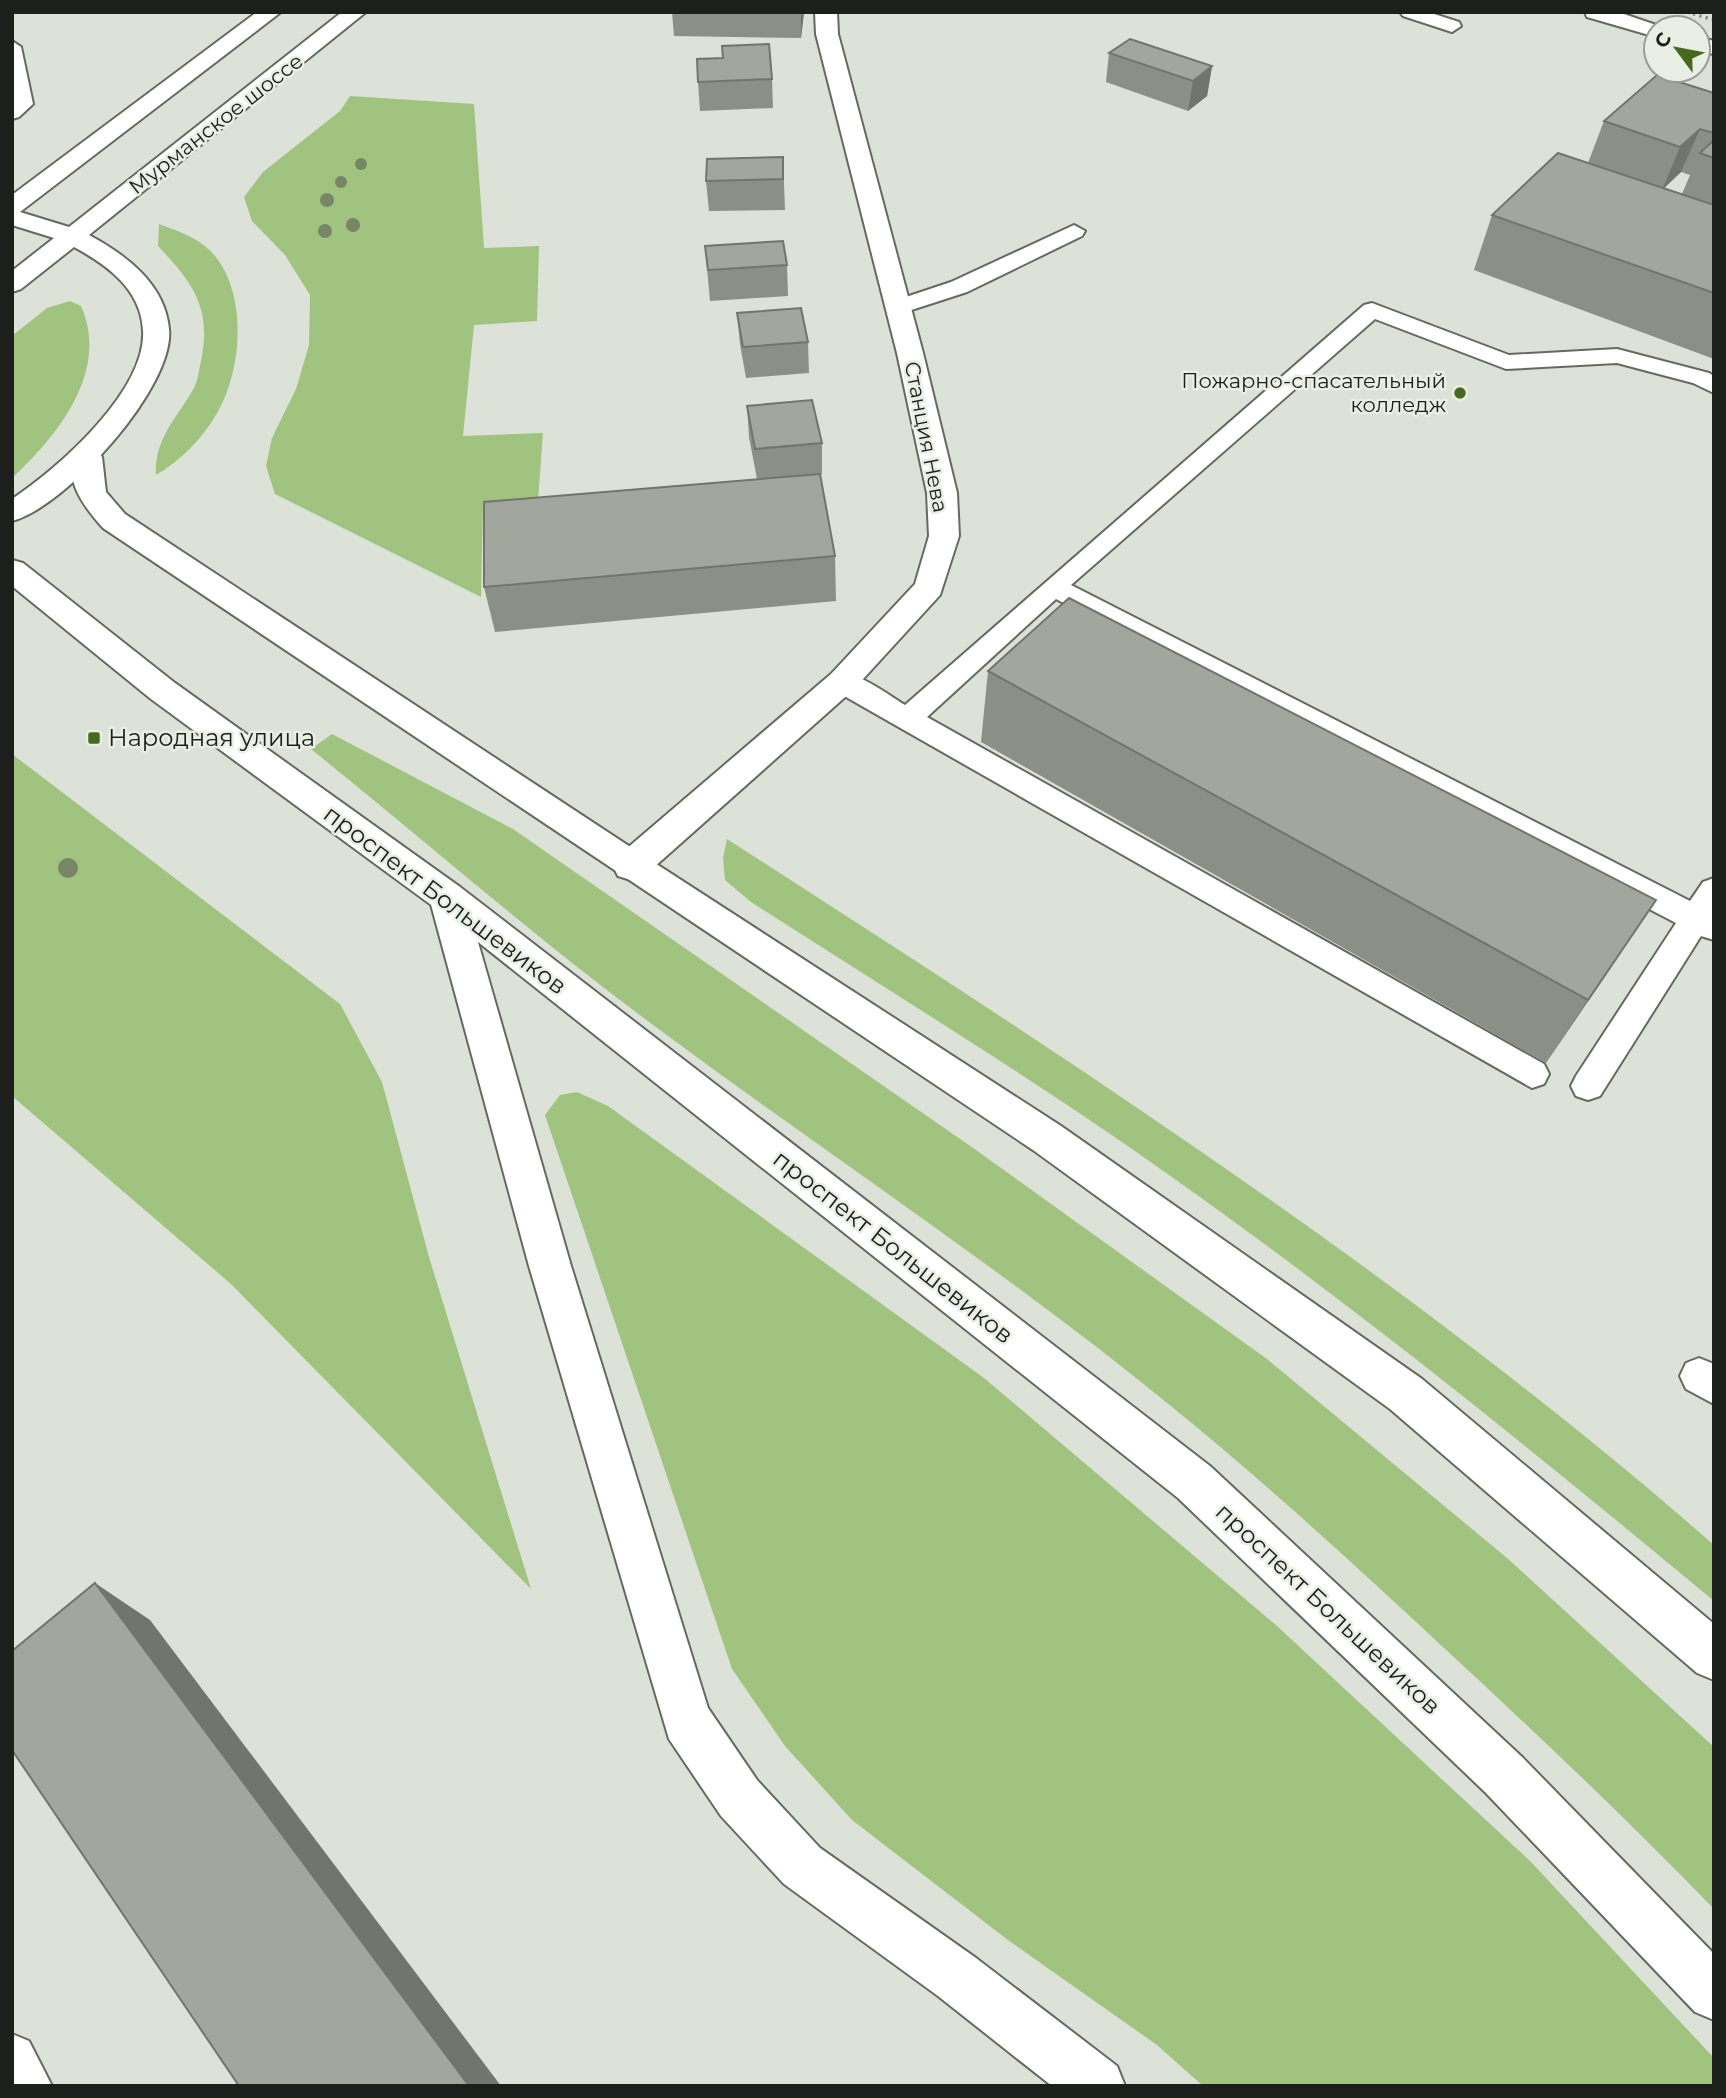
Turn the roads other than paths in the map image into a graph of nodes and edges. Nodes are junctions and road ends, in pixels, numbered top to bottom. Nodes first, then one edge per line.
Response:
1 (271, 12) edge
2 (356, 12) edge
3 (826, 12) edge
4 (1409, 12) edge
5 (1595, 12) edge
6 (1452, 26) dead end
7 (1642, 27) edge
8 (12, 47) edge
9 (12, 113) edge
10 (12, 207) edge
11 (12, 218) edge
12 (1074, 231) dead end
13 (75, 236) junction
14 (12, 284) edge
15 (899, 307) junction
16 (1714, 386) edge
17 (88, 457) junction
18 (12, 512) edge
19 (12, 570) edge
20 (1053, 587) junction
21 (842, 682) junction
22 (908, 718) junction
23 (631, 866) junction
24 (1714, 890) edge
25 (447, 897) junction
26 (1705, 923) edge
27 (1532, 1074) dead end
28 (1588, 1086) dead end
29 (1714, 1656) edge
30 (1714, 1993) edge
31 (12, 2058) edge
32 (28, 2086) edge
33 (1097, 2086) edge

1 - 10 main road
2 - 13 main road, Мурманское шоссе
3 - 15 main road, Станция Нева
4 - 6 lane
5 - 7 main road
8 - 9 lane
11 - 13 main road
12 - 15 lane
13 - 14 main road
13 - 17 main road
15 - 21 main road, Станция Нева
16 - 20 lane
17 - 18 main road
17 - 23 main road
19 - 25 main road, проспект Большевиков
20 - 22 lane
20 - 26 lane
21 - 22 lane
21 - 23 main road, Станция Нева
22 - 27 lane
23 - 29 main road
24 - 26 lane
25 - 30 main road, проспект Большевиков
25 - 33 main road
26 - 28 lane
31 - 32 lane

